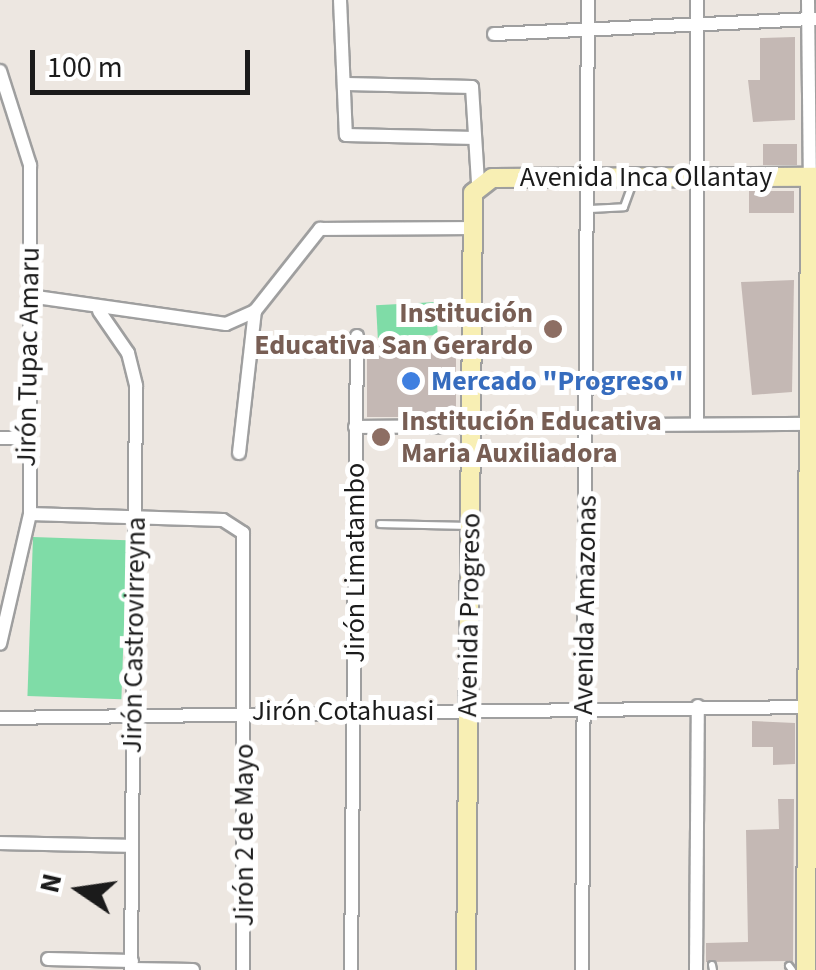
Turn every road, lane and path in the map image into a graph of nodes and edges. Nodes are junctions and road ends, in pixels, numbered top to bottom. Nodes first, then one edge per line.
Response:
1 (340, 0) edge
2 (588, 0) edge
3 (697, 0) edge
4 (808, 0) edge
5 (812, 19) edge
6 (698, 21) junction
7 (589, 23) junction
8 (494, 34) dead end
9 (0, 71) edge
10 (347, 84) junction
11 (475, 138) junction
12 (697, 177) junction
13 (813, 177) edge
14 (590, 178) junction
15 (634, 178) junction
16 (478, 182) junction
17 (590, 209) junction
18 (472, 228) junction
19 (28, 296) junction
20 (99, 311) junction
21 (255, 311) junction
22 (357, 336) dead end
23 (472, 424) junction
24 (588, 424) junction
25 (697, 424) junction
26 (813, 424) edge
27 (355, 427) junction
28 (0, 438) edge
29 (27, 438) junction
30 (239, 453) dead end
31 (30, 514) junction
32 (134, 520) junction
33 (380, 524) dead end
34 (469, 526) junction
35 (0, 644) edge
36 (698, 706) junction
37 (807, 708) junction
38 (584, 709) junction
39 (354, 710) junction
40 (468, 710) junction
41 (245, 711) junction
42 (133, 713) junction
43 (0, 718) edge
44 (0, 843) edge
45 (131, 846) junction
46 (48, 959) dead end
47 (698, 963) edge
48 (800, 964) edge
49 (132, 967) edge
50 (194, 970) edge
51 (243, 970) edge
52 (351, 970) edge
53 (466, 970) edge
54 (582, 970) edge

1 - 10 street
2 - 7 street, Avenida Amazonas
3 - 6 street
4 - 5 street
5 - 6 street
5 - 13 street
6 - 7 street
6 - 12 street
7 - 8 street
7 - 14 street, Avenida Amazonas
9 - 19 street, Jirón Tupac Amaru
10 - 11 street, Avenida Progreso
10 - 11 street
11 - 16 street, Avenida Progreso
12 - 13 street, Avenida Inca Ollantay
12 - 15 street, Avenida Inca Ollantay
12 - 25 street
13 - 26 street
14 - 15 street, Avenida Inca Ollantay
14 - 16 street, Avenida Inca Ollantay
14 - 17 street, Avenida Amazonas
15 - 17 lane
16 - 18 street, Avenida Progreso
17 - 24 street, Avenida Amazonas
18 - 21 street
18 - 23 street, Avenida Progreso
19 - 20 street
19 - 29 street, Jirón Tupac Amaru
20 - 21 street
20 - 32 street, Jirón Castrovirreyna
21 - 30 street
22 - 27 street, Jirón Limatambo
23 - 24 street
23 - 27 street
23 - 34 street, Avenida Progreso
24 - 25 street
24 - 38 street, Avenida Amazonas
25 - 26 street
26 - 37 street
27 - 39 street, Jirón Limatambo
28 - 29 street
29 - 31 street, Jirón Tupac Amaru
31 - 32 street
31 - 35 street, Jirón Tupac Amaru
32 - 41 street, Jirón 2 de Mayo
32 - 42 street, Jirón Castrovirreyna
33 - 34 lane
34 - 40 street, Avenida Progreso
36 - 37 street, Jirón Cotahuasi
36 - 38 street, Jirón Cotahuasi
36 - 47 street
37 - 48 street
38 - 40 street, Jirón Cotahuasi
38 - 54 street, Avenida Amazonas
39 - 40 street, Jirón Cotahuasi
39 - 41 street, Jirón Cotahuasi
39 - 52 street, Jirón Limatambo
40 - 53 street, Avenida Progreso
41 - 42 street, Jirón Cotahuasi
41 - 51 street, Jirón 2 de Mayo
42 - 43 street, Jirón Cotahuasi
42 - 45 street, Jirón Castrovirreyna
44 - 45 street
45 - 49 street, Jirón Castrovirreyna
46 - 49 street
49 - 50 street

